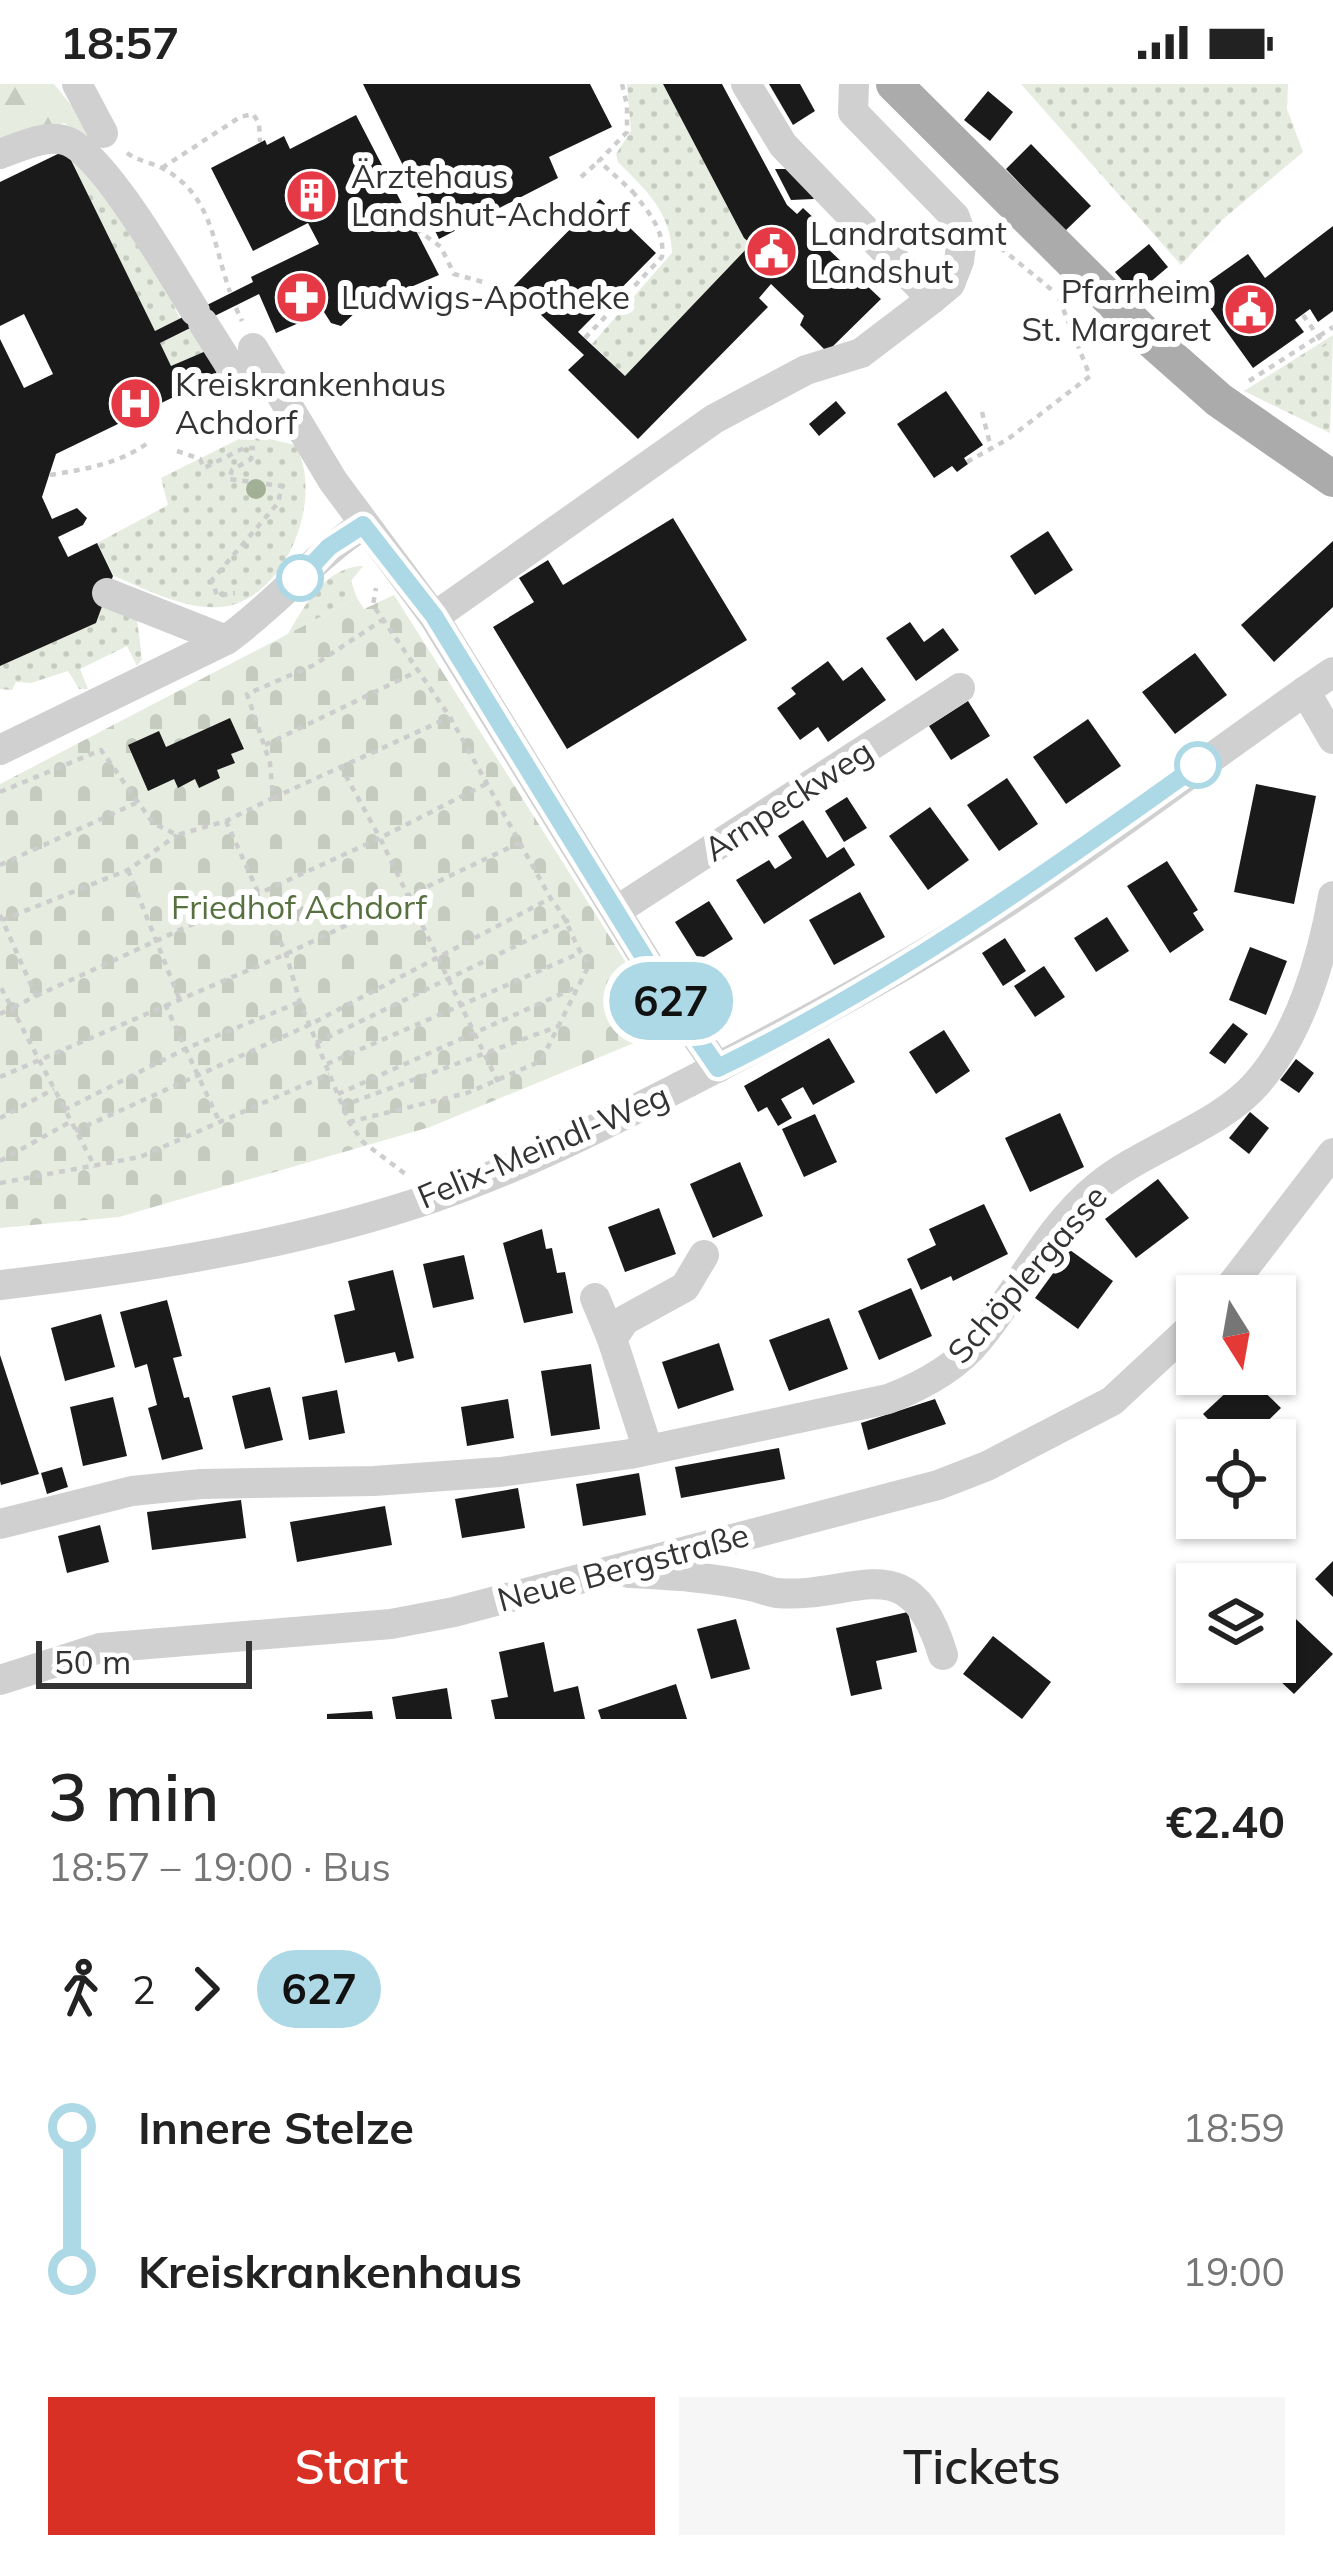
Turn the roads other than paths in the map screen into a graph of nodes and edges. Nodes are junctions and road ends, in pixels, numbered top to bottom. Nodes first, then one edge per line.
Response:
1 (77, 84) edge
2 (746, 84) edge
3 (854, 84) edge
4 (894, 84) edge
5 (103, 133) road end
6 (0, 154) edge
7 (932, 299) junction
8 (253, 348) dead end
9 (241, 383) dead end
10 (1333, 479) edge
11 (363, 525) junction
12 (107, 593) dead end
13 (434, 616) junction
14 (226, 640) junction
15 (1333, 672) edge
16 (960, 688) dead end
17 (1305, 691) junction
18 (1333, 739) edge
19 (0, 750) edge
20 (1333, 896) edge
21 (616, 911) junction
22 (718, 1068) junction
23 (1333, 1153) edge
24 (704, 1255) dead end
25 (1239, 1275) edge
26 (0, 1285) edge
27 (595, 1298) dead end
28 (612, 1339) junction
29 (1176, 1342) edge
30 (648, 1450) junction
31 (0, 1524) edge
32 (606, 1571) junction
33 (943, 1655) dead end
34 (0, 1680) edge

1 - 5 street
2 - 7 street
3 - 7 street
4 - 10 main road
6 - 9 street
7 - 13 street
8 - 11 street
11 - 13 street
11 - 14 street
12 - 14 street
13 - 21 street
14 - 19 street
15 - 17 street, Felix-Meindl-Weg
16 - 21 street, Arnpeckweg
17 - 18 street
17 - 22 street, Felix-Meindl-Weg
20 - 30 street, Schöplergasse
21 - 22 street
22 - 26 street, Felix-Meindl-Weg
23 - 25 street
24 - 28 street
27 - 28 street
28 - 30 street
29 - 32 street, Neue Bergstraße
30 - 31 street, Schöplergasse
32 - 33 street
32 - 34 street, Neue Bergstraße

